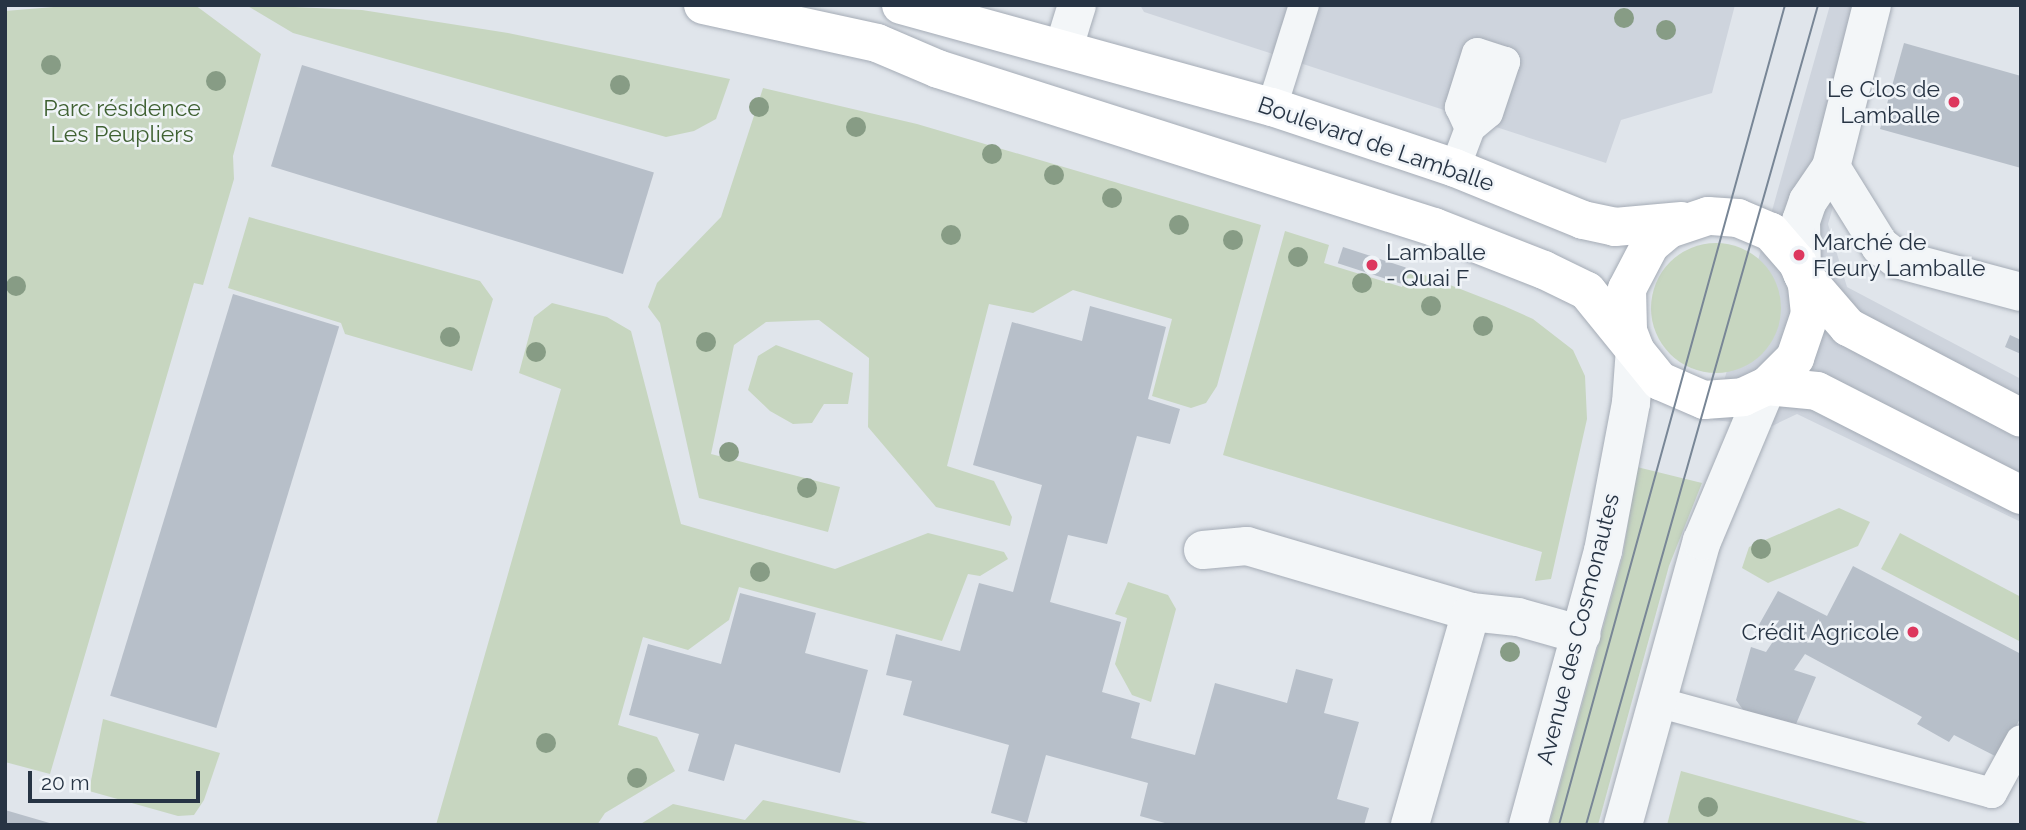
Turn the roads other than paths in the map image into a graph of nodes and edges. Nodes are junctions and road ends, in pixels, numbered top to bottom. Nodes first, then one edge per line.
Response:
1 (703, 5) edge
2 (901, 5) edge
3 (1077, 5) edge
4 (1304, 5) edge
5 (1872, 5) edge
6 (1064, 47) junction
7 (1491, 58) dead end
8 (1051, 102) junction
9 (1272, 107) junction
10 (1830, 166) junction
11 (1455, 168) junction
12 (1688, 220) junction
13 (1802, 273) junction
14 (2021, 292) edge
15 (1635, 349) junction
16 (1767, 386) junction
17 (2021, 418) edge
18 (2021, 495) edge
19 (1203, 550) dead end
20 (1471, 612) junction
21 (1581, 635) junction
22 (1657, 702) junction
23 (2021, 740) edge
24 (1410, 825) edge
25 (1528, 825) edge
26 (1623, 825) edge

1 - 8 street
2 - 6 street, Boulevard de Lamballe
3 - 6 street
4 - 9 lane
5 - 10 street
6 - 8 street
6 - 9 street, Boulevard de Lamballe
7 - 11 lane
8 - 15 street
9 - 11 street, Boulevard de Lamballe
10 - 13 street
10 - 14 street
11 - 12 street, Boulevard de Lamballe
12 - 13 street
12 - 15 street
13 - 16 street
13 - 17 street
15 - 16 street
15 - 21 street, Avenue des Cosmonautes
16 - 18 street
16 - 22 street
19 - 20 street
20 - 21 street
20 - 24 street
21 - 25 street, Avenue des Cosmonautes
22 - 23 lane
22 - 26 street

